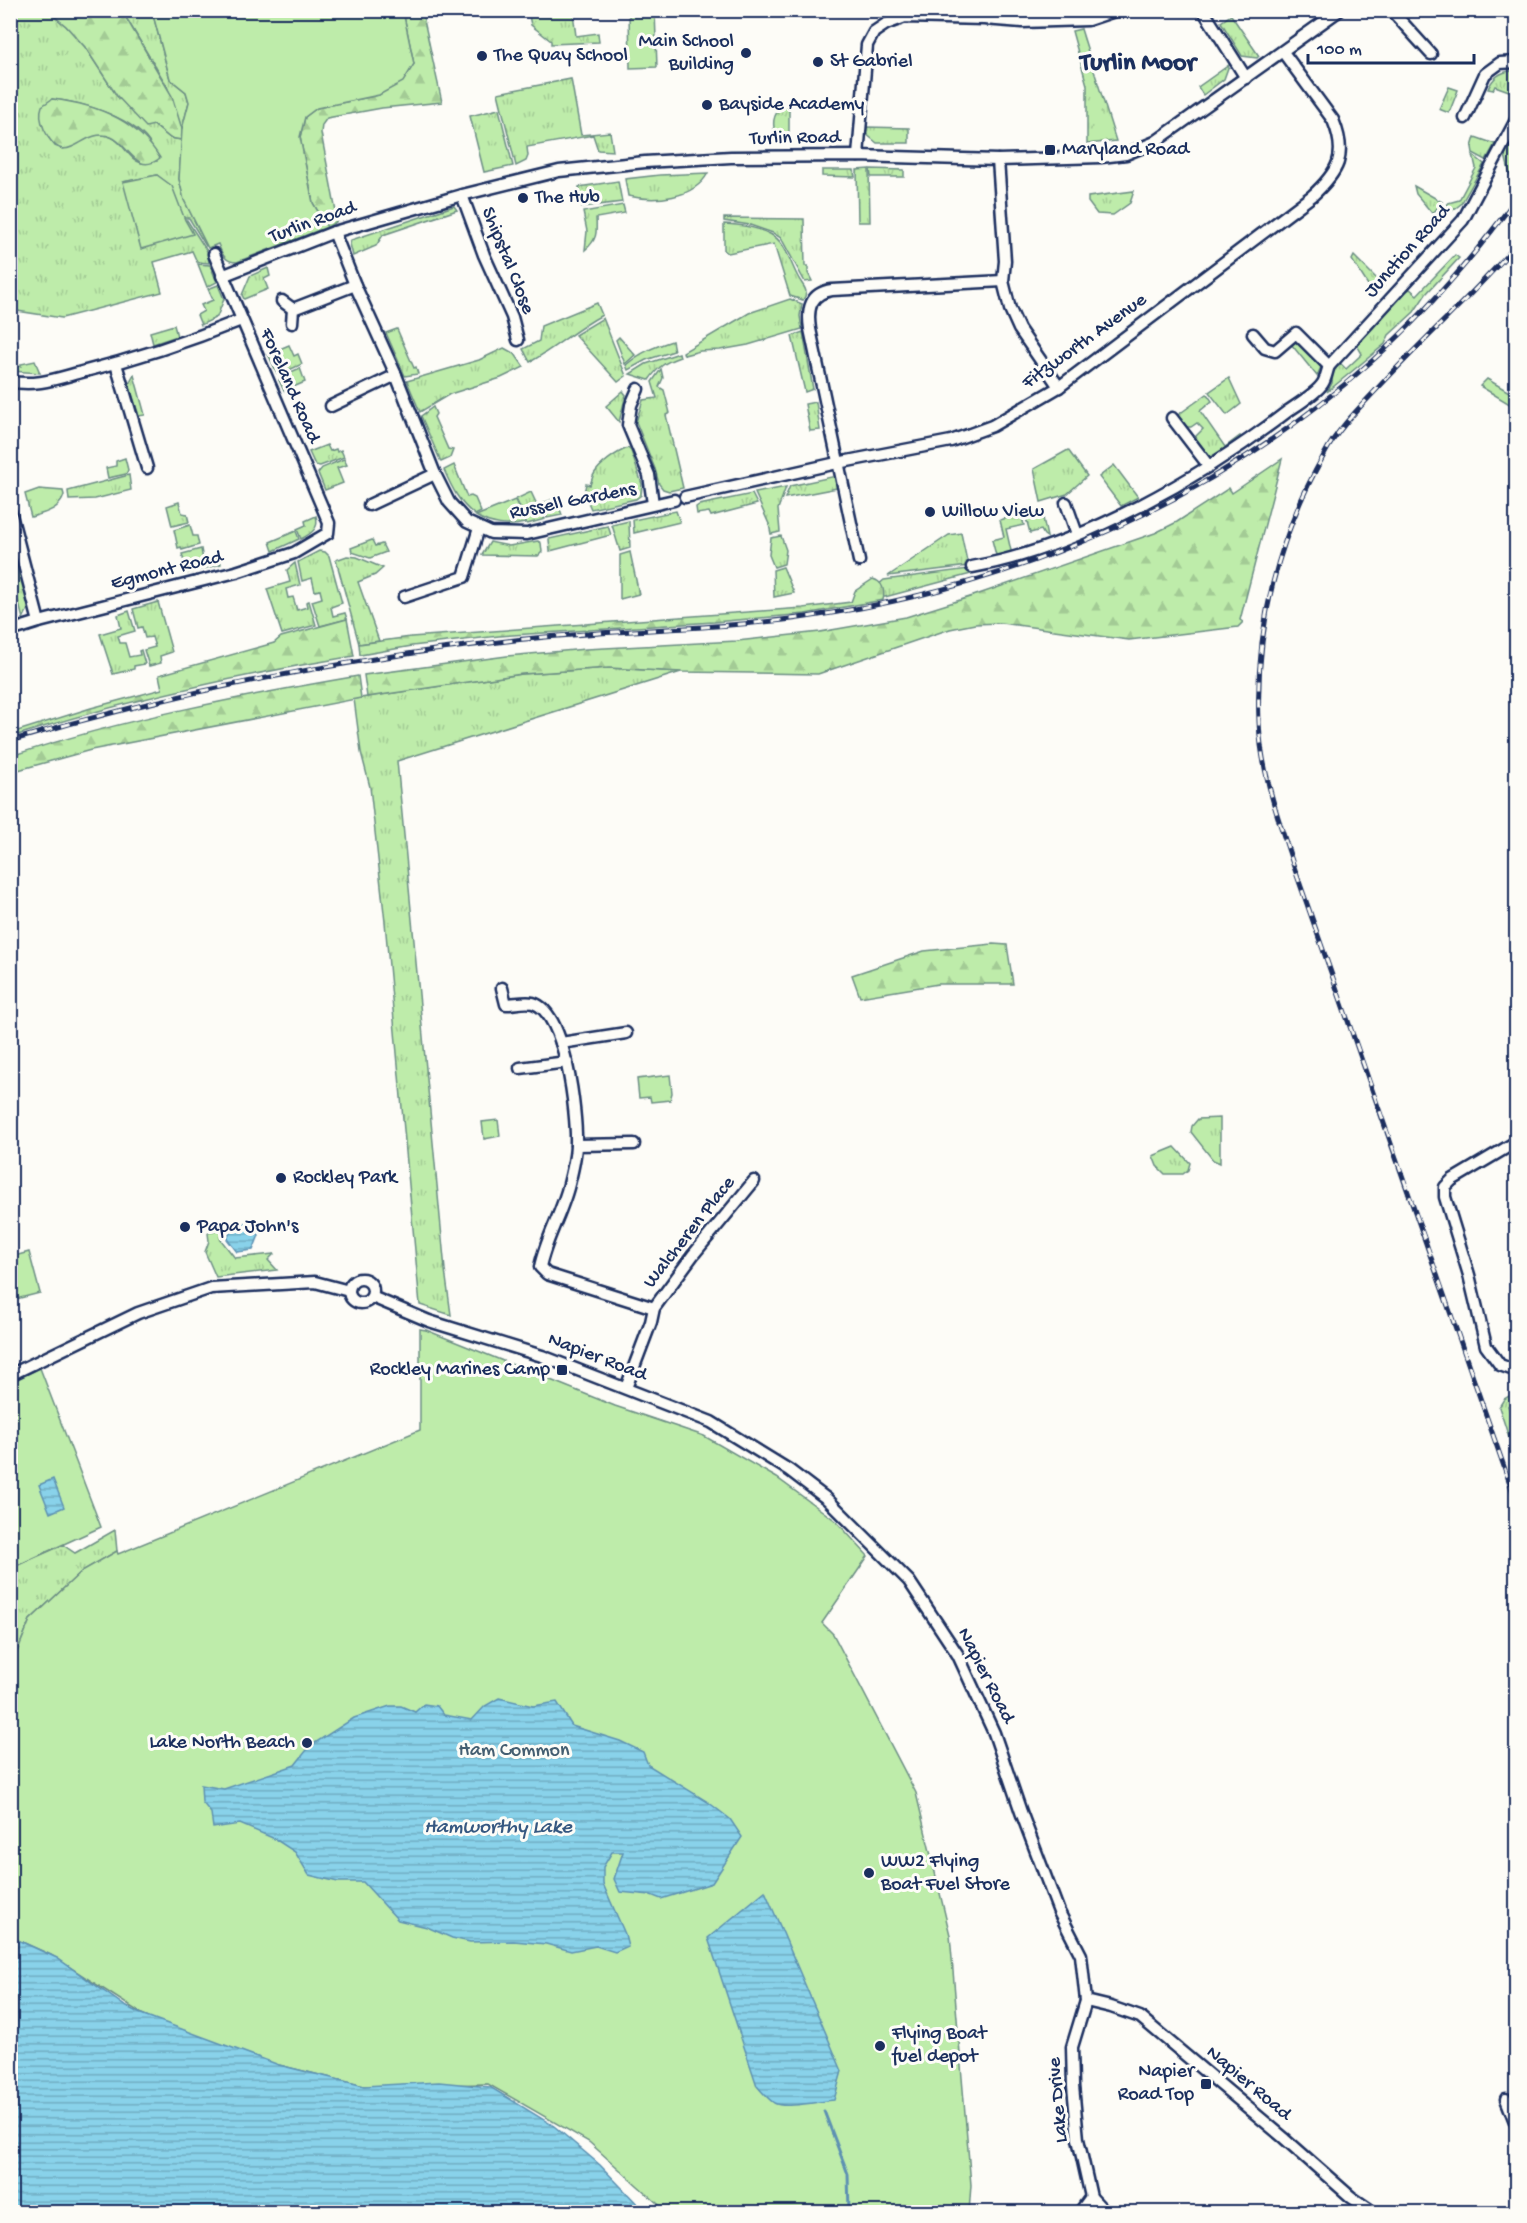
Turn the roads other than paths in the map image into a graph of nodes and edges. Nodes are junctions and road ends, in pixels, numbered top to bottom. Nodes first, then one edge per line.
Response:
1 (1118, 10) edge
2 (1203, 10) edge
3 (1340, 10) edge
4 (1391, 10) edge
5 (1283, 52) junction
6 (1431, 54) dead end
7 (1516, 62) edge
8 (1246, 78) junction
9 (1465, 118) dead end
10 (1516, 120) edge
11 (858, 156) junction
12 (998, 160) junction
13 (462, 195) junction
14 (334, 232) junction
15 (214, 254) dead end
16 (222, 276) junction
17 (1003, 281) junction
18 (355, 285) junction
19 (282, 301) dead end
20 (293, 309) junction
21 (241, 320) junction
22 (292, 323) dead end
23 (1253, 334) dead end
24 (518, 340) dead end
25 (116, 364) junction
26 (1329, 366) junction
27 (396, 375) junction
28 (10, 381) edge
29 (1059, 387) junction
30 (638, 389) dead end
31 (331, 406) dead end
32 (1172, 418) dead end
33 (837, 463) junction
34 (1209, 465) junction
35 (147, 468) dead end
36 (435, 474) junction
37 (679, 498) joint
38 (1066, 503) dead end
39 (653, 504) junction
40 (369, 505) dead end
41 (10, 511) edge
42 (479, 528) junction
43 (328, 533) joint
44 (1077, 534) junction
45 (859, 561) dead end
46 (972, 567) dead end
47 (404, 597) dead end
48 (39, 622) junction
49 (10, 631) edge
50 (502, 988) dead end
51 (626, 1033) dead end
52 (561, 1043) junction
53 (567, 1062) junction
54 (520, 1068) dead end
55 (1516, 1142) edge
56 (634, 1144) dead end
57 (576, 1145) junction
58 (754, 1181) dead end
59 (349, 1291) junction
60 (372, 1297) junction
61 (654, 1308) junction
62 (1516, 1369) edge
63 (10, 1375) edge
64 (626, 1388) junction
65 (1086, 2001) junction
66 (1506, 2099) dead end
67 (1516, 2124) edge
68 (1091, 2197) junction
69 (1080, 2212) edge
70 (1105, 2212) edge
71 (1373, 2212) edge

1 - 11 street
2 - 8 street
3 - 5 street, Turlin Road
4 - 6 street
5 - 8 street, Turlin Road
5 - 29 street, Fitzworth Avenue
7 - 9 street
8 - 12 street, Turlin Road
10 - 26 street, Junction Road
11 - 12 street, Turlin Road
11 - 13 street, Turlin Road
12 - 17 street
13 - 14 street, Turlin Road
13 - 24 street, Shipstal Close
14 - 16 street, Turlin Road
14 - 18 street, Russell Gardens
15 - 16 street, Foreland Road
16 - 21 street, Foreland Road
17 - 29 street
17 - 33 street
18 - 20 street
18 - 27 street, Russell Gardens
19 - 20 street
20 - 22 street
21 - 25 street
21 - 43 street, Foreland Road
23 - 26 street
25 - 28 street
25 - 35 street
26 - 34 street, Junction Road
27 - 31 street
27 - 36 street, Russell Gardens
29 - 33 street, Fitzworth Avenue
30 - 39 street
32 - 34 street
33 - 37 street, Fitzworth Avenue
33 - 45 street
34 - 44 street, Junction Road
36 - 40 street
36 - 42 street, Russell Gardens
37 - 39 street, Russell Gardens
38 - 44 street
39 - 42 street, Russell Gardens
41 - 48 street
42 - 47 street
43 - 48 street, Egmont Road
44 - 46 street, Junction Road
48 - 49 street, Egmont Road
50 - 52 street, Walcheren Place
51 - 52 street
52 - 53 street, Walcheren Place
53 - 54 street
53 - 57 street, Walcheren Place
55 - 62 street
56 - 57 street
57 - 61 street, Walcheren Place
58 - 61 street, Walcheren Place
59 - 60 street
59 - 60 street
59 - 63 street
60 - 64 street, Napier Road
61 - 64 street, Walcheren Place
64 - 65 street, Napier Road
65 - 68 street, Lake Drive
65 - 71 street, Napier Road
66 - 67 street
68 - 69 street
68 - 70 street

